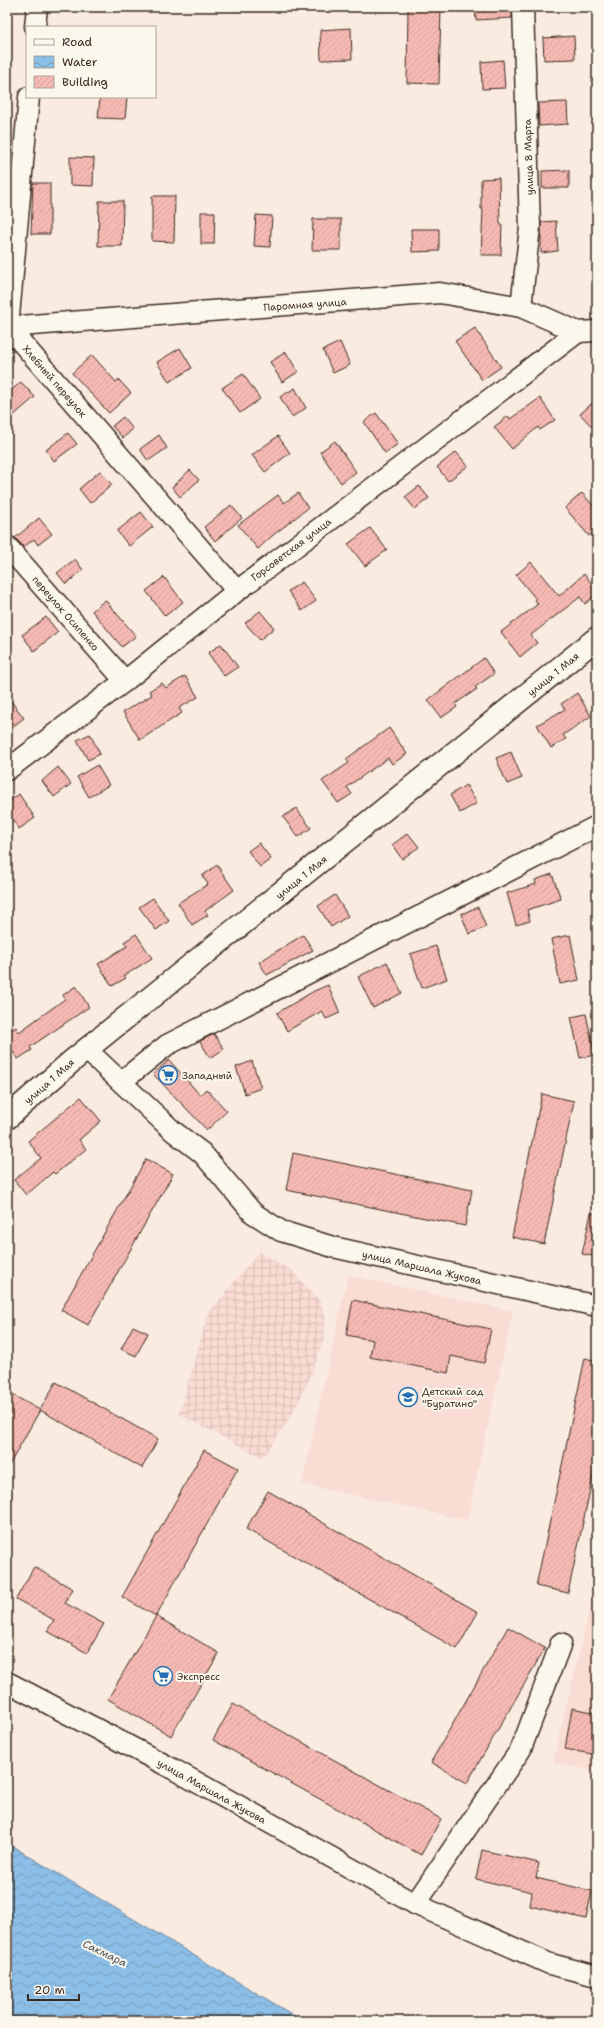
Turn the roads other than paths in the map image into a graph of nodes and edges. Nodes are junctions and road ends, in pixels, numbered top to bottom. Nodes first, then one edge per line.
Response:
1 (37, 7) edge
2 (523, 7) edge
3 (35, 26) edge
4 (29, 98) edge
5 (521, 307) junction
6 (8, 327) edge
7 (587, 331) edge
8 (7, 546) edge
9 (237, 591) junction
10 (597, 638) edge
11 (125, 681) junction
12 (9, 765) edge
13 (597, 826) edge
14 (86, 1050) junction
15 (122, 1081) junction
16 (7, 1118) edge
17 (597, 1306) edge
18 (561, 1643) dead end
19 (7, 1682) edge
20 (415, 1904) junction
21 (597, 1976) edge

1 - 3 street
2 - 5 street, улица 8 Марта
4 - 6 street
5 - 6 street, Паромная улица
5 - 7 street, Паромная улица
6 - 9 street, Хлебный переулок
7 - 9 street, Горсоветская улица
8 - 11 street, переулок Осипенко
9 - 11 street, Горсоветская улица
10 - 14 main road, улица 1 Мая
11 - 12 street, Горсоветская улица
13 - 15 street
14 - 15 street, улица Маршала Жукова
14 - 16 main road, улица 1 Мая
15 - 17 street, улица Маршала Жукова
18 - 20 street
19 - 20 street, улица Маршала Жукова
20 - 21 street, улица Маршала Жукова

